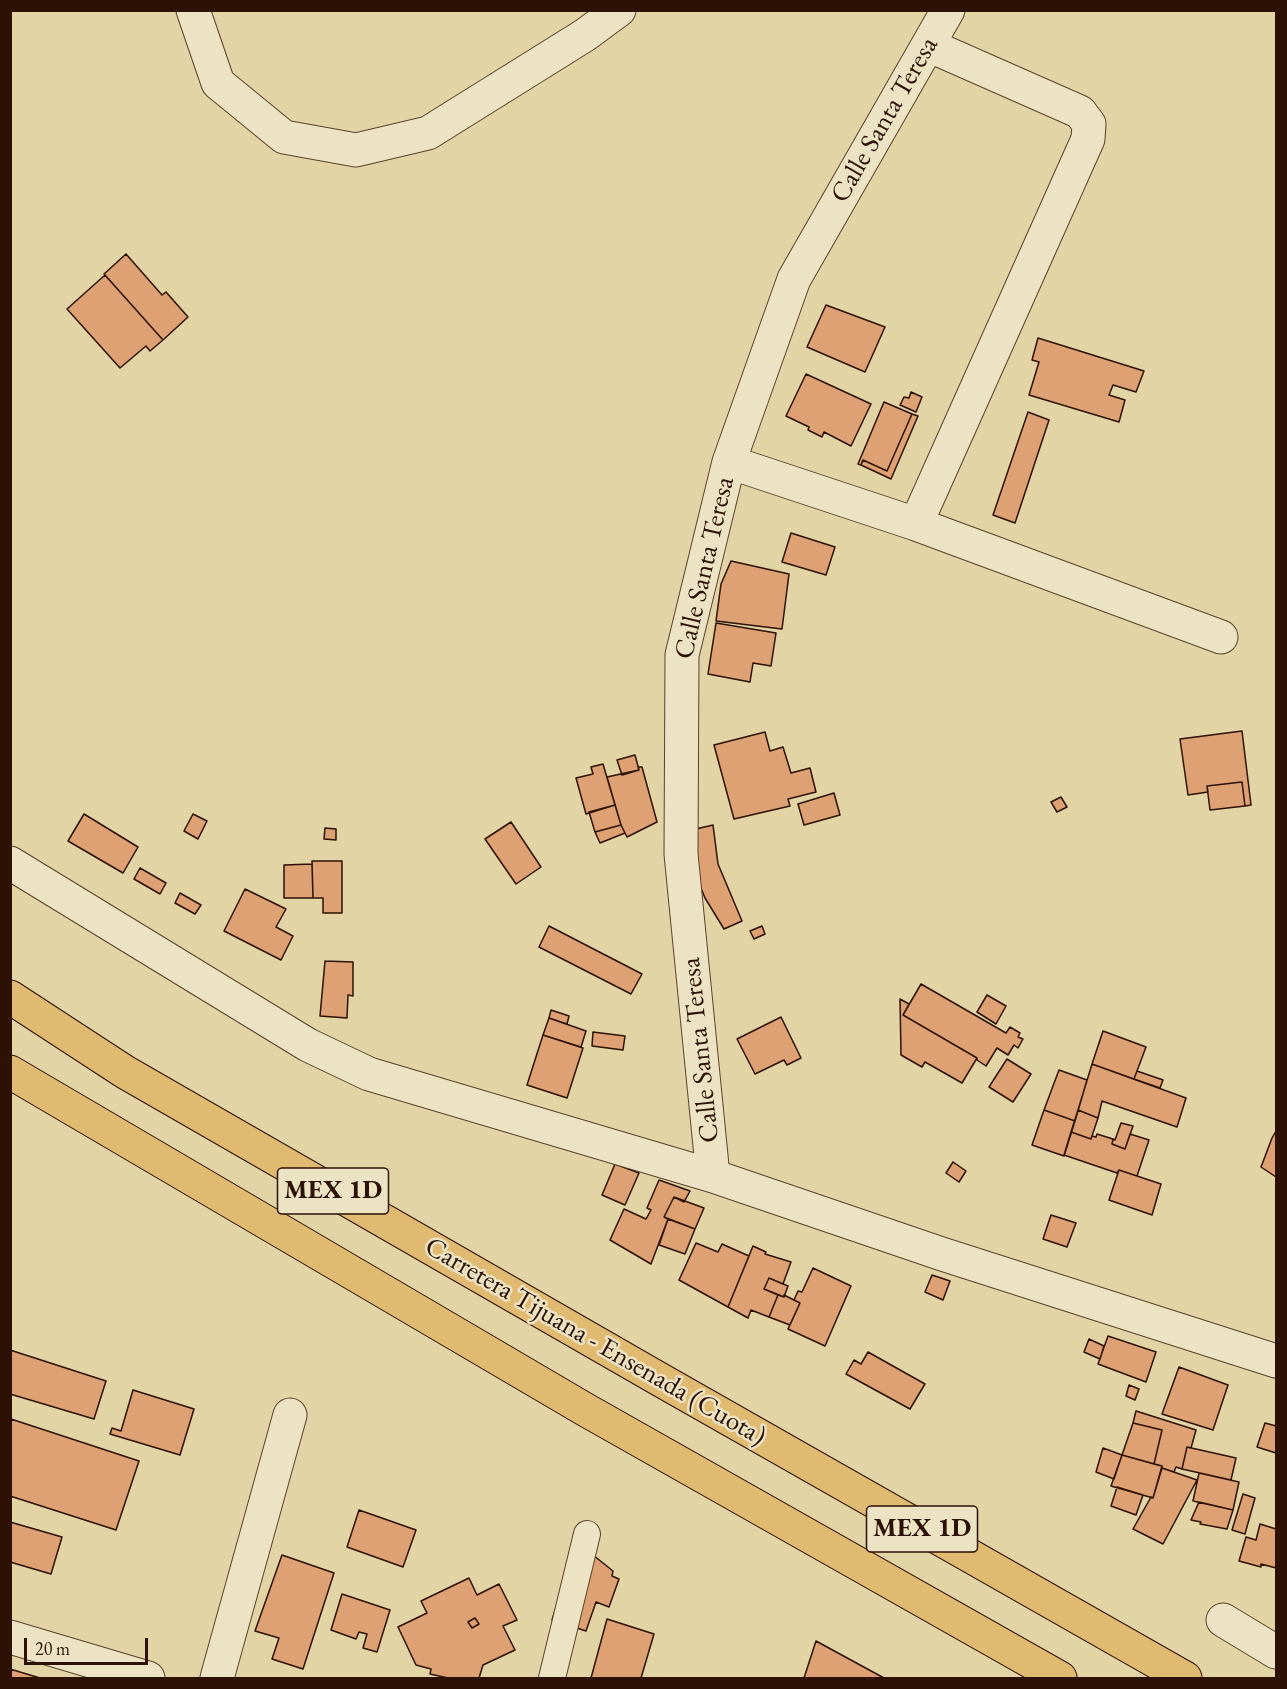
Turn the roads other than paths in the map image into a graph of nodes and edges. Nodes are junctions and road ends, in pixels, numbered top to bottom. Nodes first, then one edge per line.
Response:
1 (193, 10) edge
2 (619, 10) edge
3 (948, 10) edge
4 (928, 45) junction
5 (729, 462) junction
6 (915, 524) junction
7 (1221, 638) dead end
8 (10, 864) edge
9 (10, 997) edge
10 (10, 1072) edge
11 (713, 1176) junction
12 (1276, 1361) edge
13 (290, 1415) dead end
14 (587, 1534) dead end
15 (1223, 1620) dead end
16 (10, 1637) edge
17 (1276, 1652) edge
18 (148, 1678) edge
19 (216, 1678) edge
20 (552, 1678) edge
21 (1060, 1678) edge
22 (1185, 1678) edge

1 - 2 street
3 - 4 street, Calle Santa Teresa
4 - 5 street, Calle Santa Teresa
4 - 6 street
5 - 6 street
5 - 11 street, Calle Santa Teresa
6 - 7 street
8 - 11 street
9 - 22 highway, Carretera Tijuana - Ensenada (Cuota) / MEX 1D
10 - 21 highway, MEX 1D
11 - 12 street
13 - 19 street
14 - 20 lane
15 - 17 street
16 - 18 street

